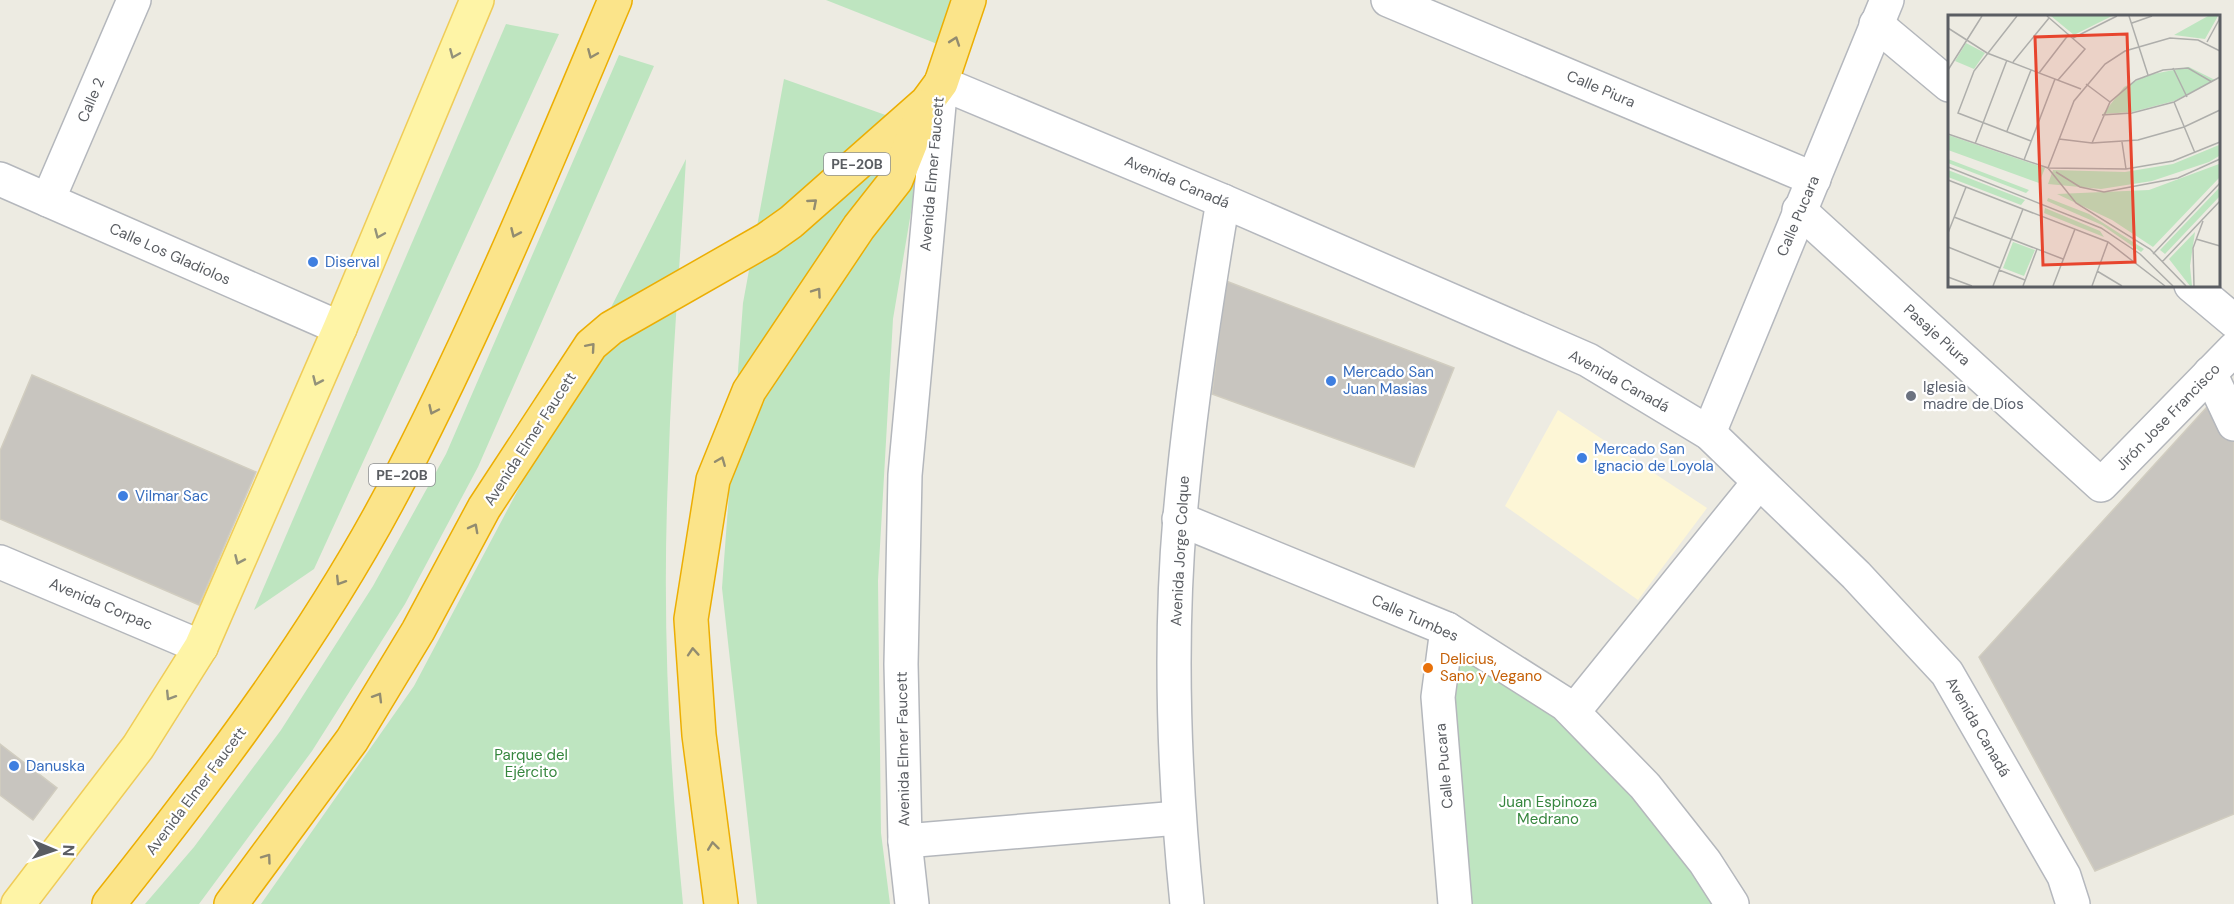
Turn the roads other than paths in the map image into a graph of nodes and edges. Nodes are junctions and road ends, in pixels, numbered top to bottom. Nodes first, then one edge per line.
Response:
1 (134, 0) edge
2 (477, 0) edge
3 (615, 0) edge
4 (969, 0) edge
5 (1388, 0) edge
6 (1881, 12) edge
7 (1948, 84) edge
8 (934, 92) junction
9 (1814, 178) junction
10 (0, 179) edge
11 (48, 200) junction
12 (1224, 201) junction
13 (1799, 210) junction
14 (2192, 286) edge
15 (2234, 321) edge
16 (340, 328) junction
17 (2234, 348) edge
18 (2210, 373) junction
19 (2234, 424) edge
20 (1709, 433) junction
21 (1760, 482) junction
22 (2102, 485) joint
23 (1179, 519) junction
24 (0, 562) edge
25 (1447, 629) junction
26 (201, 647) junction
27 (1574, 711) junction
28 (1178, 818) junction
29 (905, 841) junction
30 (18, 904) edge
31 (109, 904) edge
32 (231, 904) edge
33 (721, 904) edge
34 (912, 904) edge
35 (1187, 904) edge
36 (1455, 904) edge
37 (1732, 904) edge
38 (2073, 904) edge

1 - 11 street, Calle 2
2 -> 16 main road
3 -> 31 highway, Avenida Elmer Faucett / PE-20B
8 -> 4 highway, Avenida Elmer Faucett / PE-20B
5 - 9 street, Calle Piura
6 - 7 street
6 - 9 street, Calle Pucara
8 - 12 street, Avenida Canadá
8 - 29 street, Avenida Elmer Faucett
32 -> 8 highway, Avenida Elmer Faucett / PE-20B
33 -> 8 highway
9 - 13 street, Calle Pucara
10 - 11 street, Calle Los Gladiolos
11 - 16 street, Calle Los Gladiolos
12 - 20 street, Avenida Canadá
12 - 23 street, Avenida Jorge Colque
13 - 20 street, Calle Pucara
13 - 22 street, Pasaje Piura
14 - 15 street
16 -> 26 main road
17 - 18 street, Jirón Jose Francisco
18 - 19 street
18 - 22 street, Jirón Jose Francisco
20 - 21 street, Avenida Canadá
21 - 27 street
21 - 38 street, Avenida Canadá
23 - 25 street, Calle Tumbes
23 - 28 street, Avenida Jorge Colque
24 - 26 street, Avenida Corpac
25 - 27 street, Calle Tumbes
25 - 36 street, Calle Pucara
26 -> 30 main road
27 - 37 street, Calle Tumbes
28 - 29 street
28 - 35 street, Avenida Jorge Colque
29 - 34 street, Avenida Elmer Faucett

